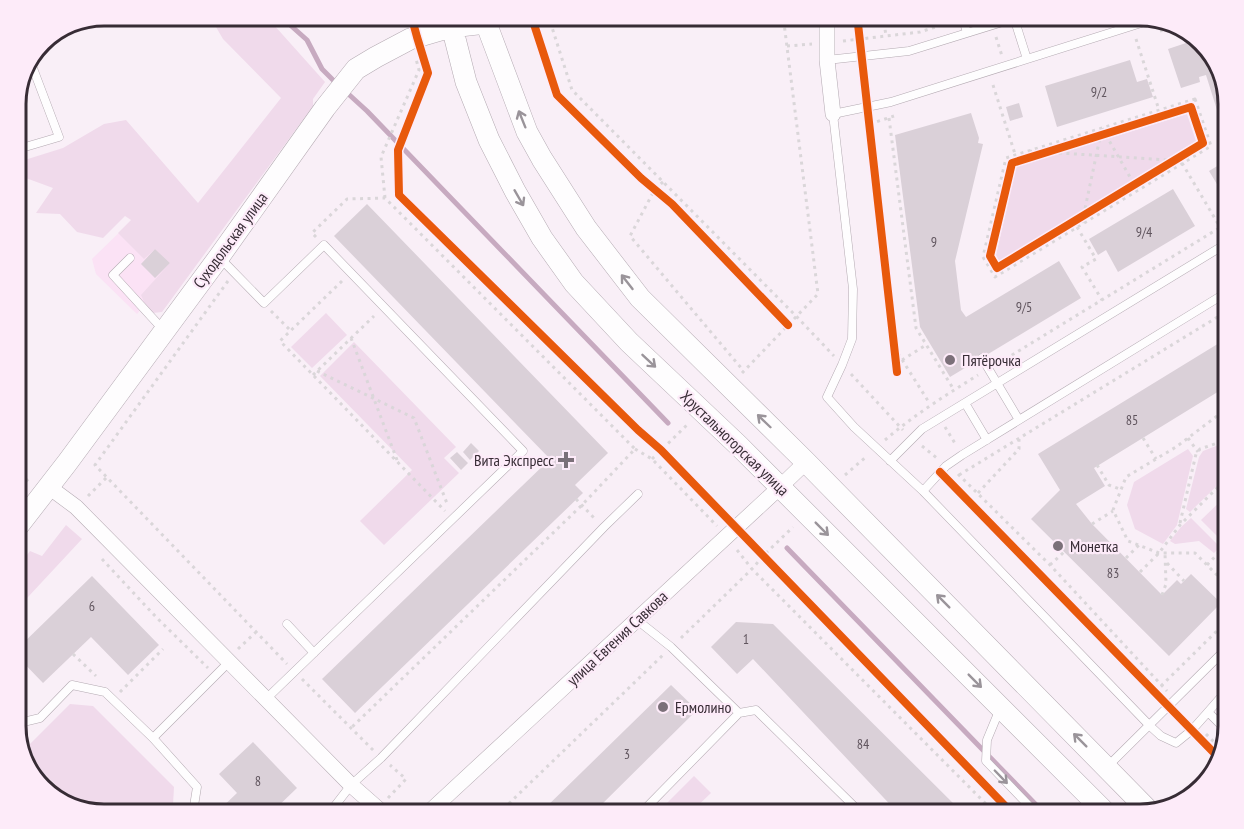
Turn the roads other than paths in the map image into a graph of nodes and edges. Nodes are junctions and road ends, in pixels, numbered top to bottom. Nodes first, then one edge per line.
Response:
1 (439, 26) edge
2 (451, 26) edge
3 (489, 26) edge
4 (827, 26) edge
5 (965, 26) edge
6 (989, 26) edge
7 (1016, 26) edge
8 (1132, 26) edge
9 (967, 33) junction
10 (827, 60) junction
11 (1027, 60) junction
12 (34, 70) edge
13 (833, 114) junction
14 (26, 147) edge
15 (1218, 249) edge
16 (219, 257) junction
17 (130, 258) dead end
18 (1218, 298) edge
19 (165, 330) junction
20 (982, 358) dead end
21 (997, 384) junction
22 (965, 403) junction
23 (1019, 420) junction
24 (987, 440) junction
25 (890, 461) junction
26 (806, 462) junction
27 (780, 487) junction
28 (46, 491) junction
29 (923, 491) junction
30 (638, 494) dead end
31 (26, 516) edge
32 (637, 620) junction
33 (286, 624) dead end
34 (314, 652) junction
35 (1218, 657) edge
36 (228, 661) junction
37 (265, 700) junction
38 (1218, 701) edge
39 (1001, 706) junction
40 (1208, 712) junction
41 (739, 713) junction
42 (26, 721) edge
43 (1218, 722) edge
44 (1149, 726) junction
45 (153, 738) junction
46 (1107, 767) junction
47 (351, 785) junction
48 (194, 804) edge
49 (336, 804) edge
50 (380, 804) edge
51 (438, 804) edge
52 (650, 804) edge
53 (852, 804) edge
54 (1027, 804) edge
55 (1097, 804) edge
56 (1142, 804) edge

1 - 16 street, Суходольская улица
2 -> 27 street, Хрустальногорская улица
26 -> 3 street
4 - 10 street
5 - 9 lane
6 - 9 lane
7 - 11 lane
8 - 11 lane
9 - 10 lane
10 - 13 street
11 - 13 lane
12 - 14 lane
13 - 25 lane
15 - 21 lane
16 - 19 street, Суходольская улица
16 - 34 lane
17 - 19 lane
18 - 23 lane
19 - 28 street, Суходольская улица
20 - 21 lane
21 - 22 lane
21 - 23 lane
22 - 24 lane
22 - 25 lane
23 - 24 lane
24 - 29 lane
25 - 29 lane
26 - 27 street, улица Евгения Савкова
46 -> 26 street
27 - 32 street, улица Евгения Савкова
27 -> 39 street, Хрустальногорская улица
28 - 31 street, Суходольская улица
28 - 36 street
29 - 44 lane
30 - 47 lane
32 - 41 lane
32 - 51 street, улица Евгения Савкова
33 - 34 lane
34 - 37 lane
35 - 44 lane
36 - 37 street
36 - 45 lane
37 - 47 street
38 - 40 lane
39 -> 54 lane
39 - 55 street, Хрустальногорская улица
40 - 43 lane
40 - 44 lane
41 - 52 lane
41 - 53 lane
42 - 45 lane
44 - 46 lane
45 - 48 lane
46 - 56 street
47 - 49 lane
47 - 50 street

